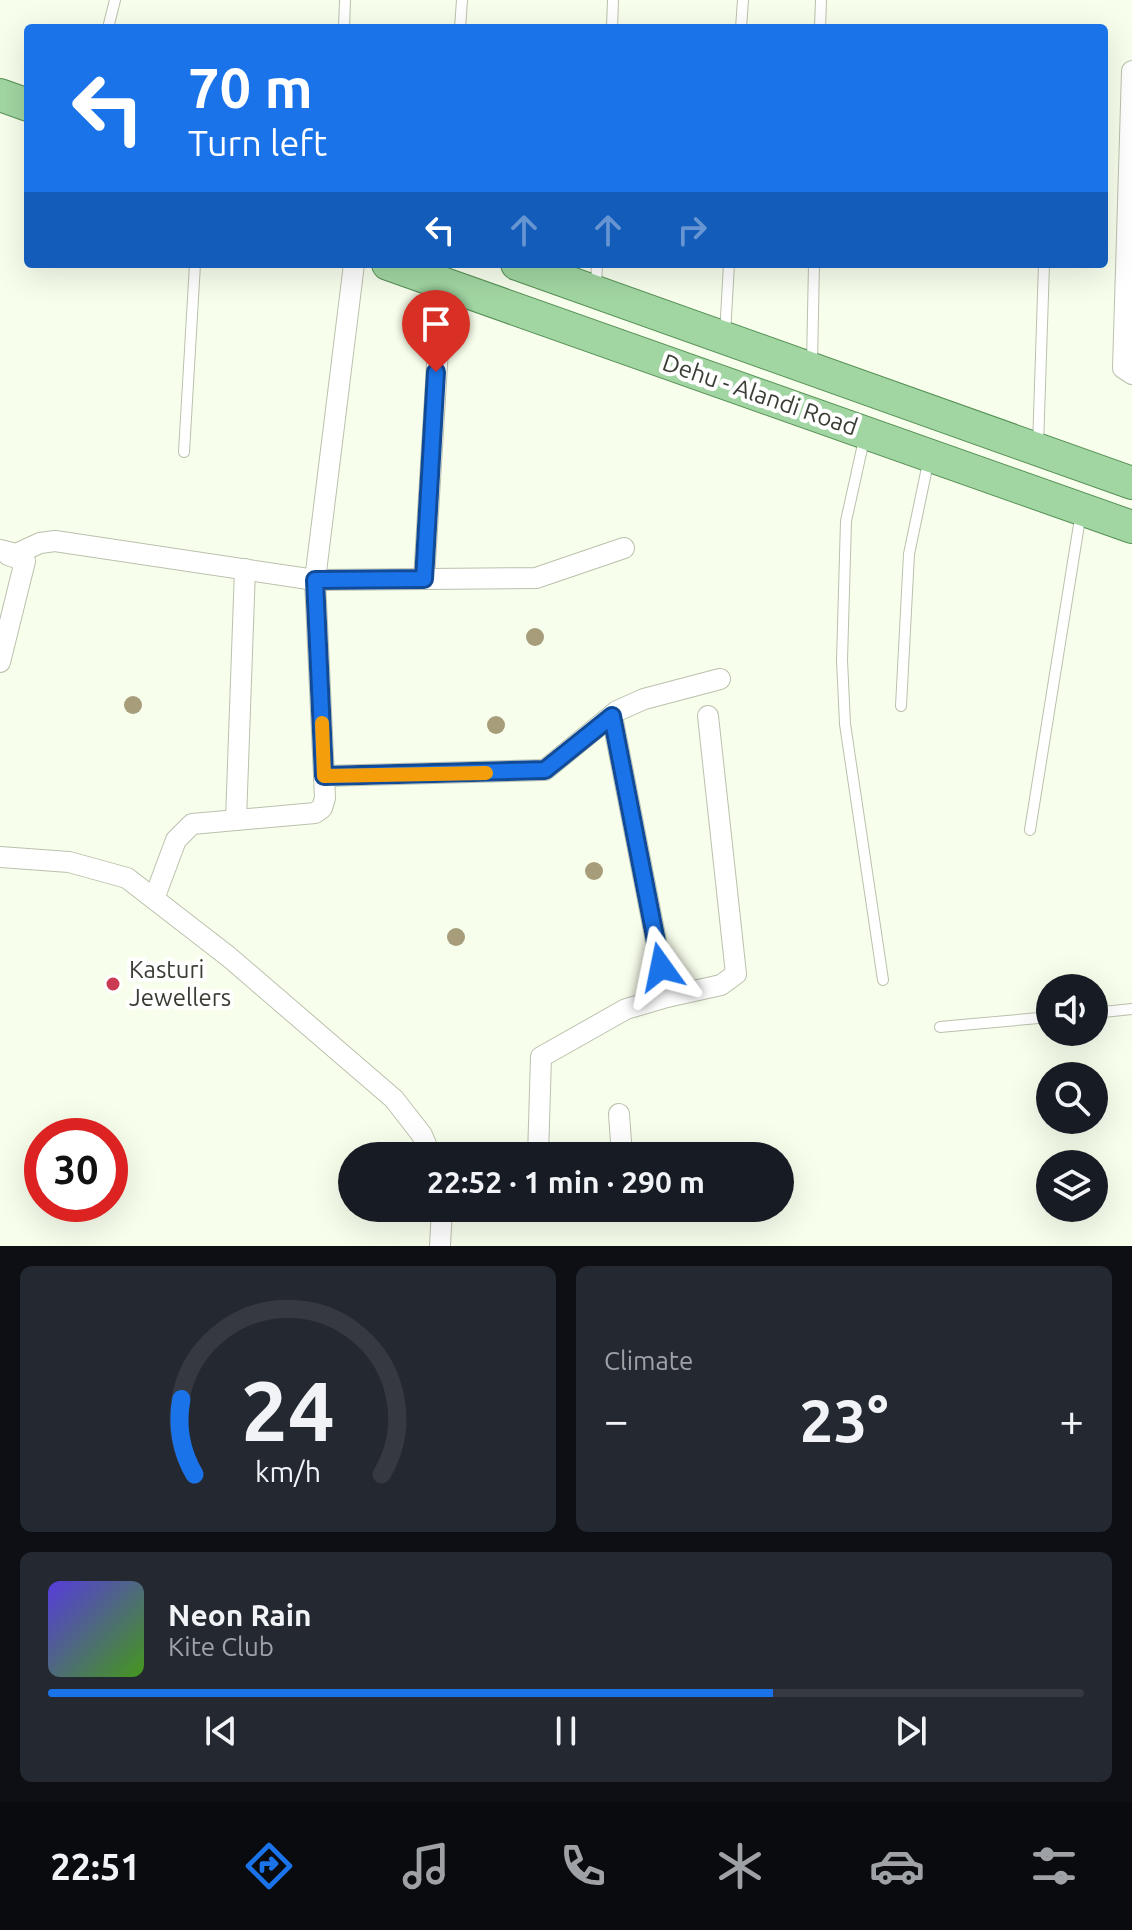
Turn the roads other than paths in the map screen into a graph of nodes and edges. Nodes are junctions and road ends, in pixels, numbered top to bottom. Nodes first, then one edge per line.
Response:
1 (115, 0) edge
2 (345, 0) edge
3 (462, 0) edge
4 (613, 0) edge
5 (743, 0) edge
6 (821, 0) edge
7 (109, 24) edge
8 (344, 24) edge
9 (460, 24) edge
10 (612, 24) edge
11 (741, 24) edge
12 (820, 24) edge
13 (1132, 71) edge
14 (0, 95) edge
15 (24, 104) edge
16 (1131, 138) edge
17 (195, 268) edge
18 (354, 268) edge
19 (399, 268) edge
20 (540, 268) edge
21 (729, 268) edge
22 (814, 268) edge
23 (1044, 268) edge
24 (596, 278) edge
25 (442, 283) junction
26 (725, 338) junction
27 (812, 368) junction
28 (1132, 374) edge
29 (866, 433) junction
30 (1038, 449) junction
31 (184, 452) dead end
32 (929, 455) junction
33 (1132, 483) edge
34 (1082, 509) junction
35 (1132, 527) edge
36 (624, 548) dead end
37 (0, 551) edge
38 (245, 569) junction
39 (424, 579) junction
40 (315, 580) junction
41 (0, 662) edge
42 (720, 679) dead end
43 (901, 706) dead end
44 (612, 716) junction
45 (708, 716) dead end
46 (324, 776) junction
47 (236, 820) junction
48 (1030, 830) dead end
49 (0, 857) edge
50 (154, 899) junction
51 (883, 980) dead end
52 (667, 997) junction
53 (1132, 1009) edge
54 (1108, 1012) edge
55 (1036, 1018) edge
56 (940, 1027) dead end
57 (619, 1114) dead end
58 (425, 1142) edge
59 (538, 1142) edge
60 (621, 1142) edge
61 (442, 1222) edge
62 (446, 1222) edge
63 (440, 1246) edge
64 (456, 1246) edge

1 - 7 lane
2 - 8 lane
3 - 9 lane
4 - 10 lane
5 - 11 lane
6 - 12 lane
13 - 16 street
14 - 15 main road
16 - 28 street
17 - 31 lane
18 - 40 street
19 - 25 main road, Dehu - Alandi Road
20 - 24 main road, Dehu - Alandi Road
21 - 26 lane
22 - 27 lane
23 - 30 lane
24 - 26 main road, Dehu - Alandi Road
25 - 29 main road, Dehu - Alandi Road
25 - 39 street
26 - 27 main road, Dehu - Alandi Road
27 - 30 main road, Dehu - Alandi Road
29 - 32 main road, Dehu - Alandi Road
29 - 51 lane
30 - 33 main road, Dehu - Alandi Road
32 - 34 main road, Dehu - Alandi Road
32 - 43 lane
34 - 35 main road, Dehu - Alandi Road
34 - 48 lane
36 - 39 street
37 - 38 street
37 - 41 street
38 - 40 street
38 - 47 street
39 - 40 street
40 - 46 street
42 - 44 street
44 - 46 street
44 - 52 street
45 - 52 street
46 - 47 street
47 - 50 street
49 - 50 street
50 - 58 street
52 - 59 street
53 - 54 lane
55 - 56 lane
57 - 60 street
61 - 63 street
62 - 64 street

